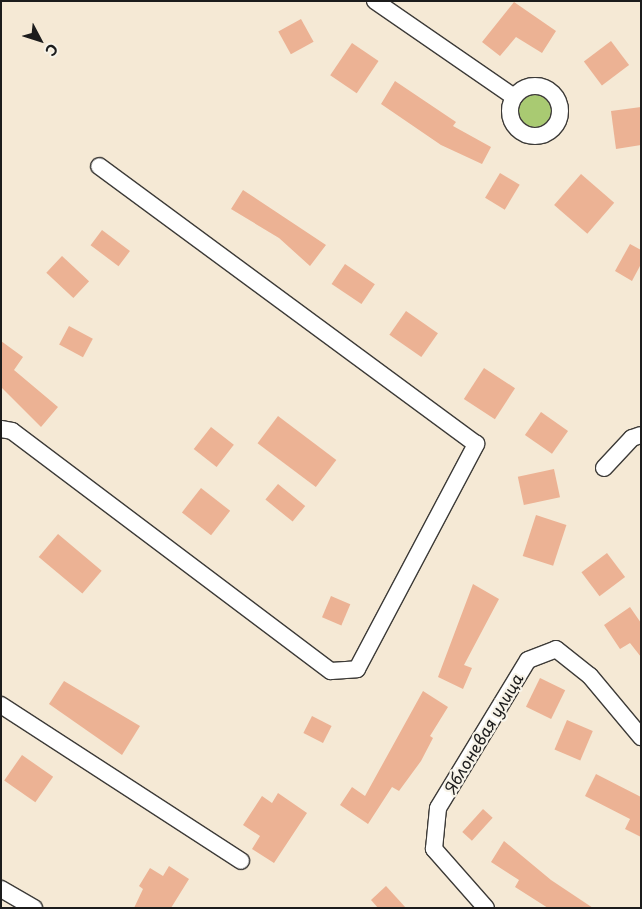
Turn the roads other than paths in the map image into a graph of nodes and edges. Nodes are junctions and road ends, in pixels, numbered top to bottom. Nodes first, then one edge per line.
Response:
1 (375, 1) edge
2 (514, 97) dead end
3 (99, 166) dead end
4 (1, 430) edge
5 (641, 434) edge
6 (604, 468) dead end
7 (1, 705) edge
8 (641, 737) edge
9 (241, 861) dead end
10 (1, 889) edge
11 (34, 908) edge
12 (486, 908) edge

1 - 2 street
3 - 4 street
5 - 6 street
7 - 9 street
8 - 12 street, Яблоневая улица
10 - 11 street

